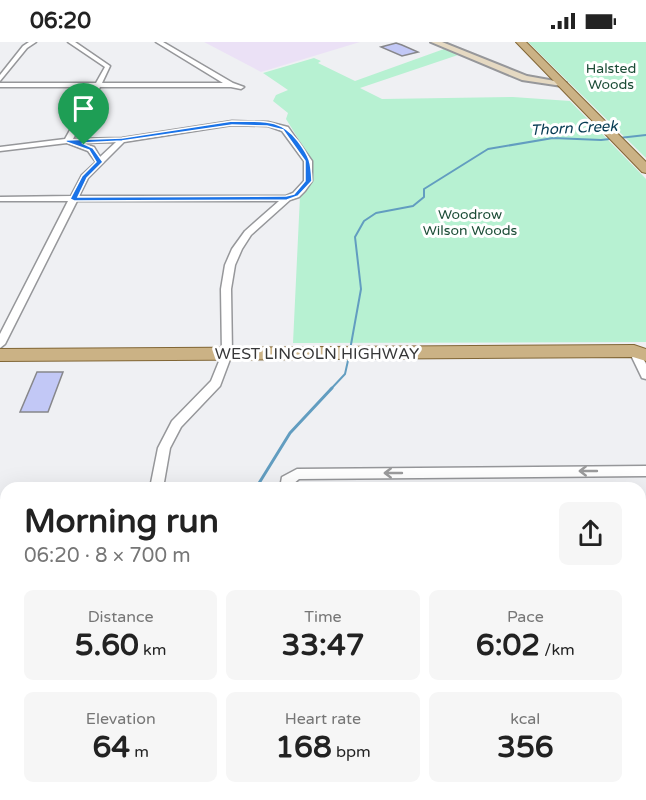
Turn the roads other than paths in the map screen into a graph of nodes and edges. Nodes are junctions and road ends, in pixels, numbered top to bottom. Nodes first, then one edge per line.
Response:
1 (33, 42) edge
2 (71, 42) edge
3 (159, 42) edge
4 (435, 42) edge
5 (521, 42) edge
6 (0, 79) edge
7 (562, 83) junction
8 (0, 84) edge
9 (99, 84) junction
10 (231, 86) junction
11 (240, 87) dead end
12 (122, 140) junction
13 (69, 141) junction
14 (0, 149) edge
15 (99, 162) junction
16 (646, 169) edge
17 (287, 198) junction
18 (0, 199) edge
19 (74, 199) junction
20 (0, 344) edge
21 (642, 350) edge
22 (227, 354) junction
23 (0, 355) edge
24 (646, 375) edge
25 (646, 471) edge
26 (157, 482) edge
27 (287, 482) edge

1 - 6 street
2 - 9 street
3 - 10 street
4 - 7 main road
5 - 7 main road
7 - 16 main road
8 - 9 street
9 - 10 street
9 - 13 street
10 - 11 street
12 - 13 street
12 - 15 street
12 - 17 street
13 - 14 street
13 - 15 street
15 - 19 street
17 - 19 street
17 - 22 street
18 - 19 street
19 - 20 street
21 - 22 main road, WEST LINCOLN HIGHWAY
21 - 24 street
22 - 23 main road, WEST LINCOLN HIGHWAY
22 - 26 street
25 -> 27 street

